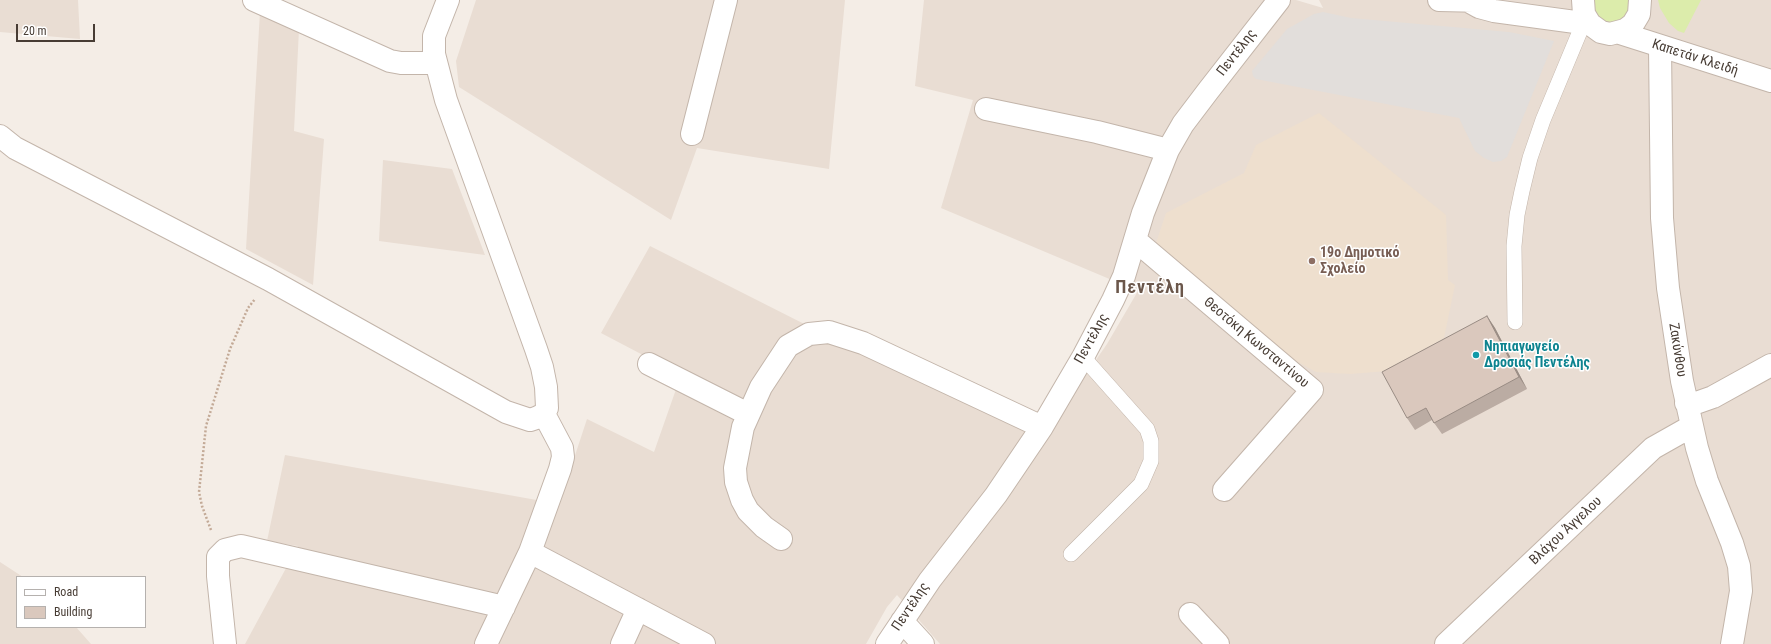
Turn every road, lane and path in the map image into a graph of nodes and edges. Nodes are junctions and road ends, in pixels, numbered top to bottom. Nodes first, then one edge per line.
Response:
1 (254, 0) edge
2 (448, 0) edge
3 (726, 0) edge
4 (1280, 0) edge
5 (1439, 0) edge
6 (1510, 0) edge
7 (1583, 0) edge
8 (1470, 2) junction
9 (1640, 4) edge
10 (1586, 24) junction
11 (1620, 33) junction
12 (1660, 47) junction
13 (436, 63) junction
14 (1771, 81) edge
15 (986, 109) dead end
16 (692, 134) dead end
17 (0, 136) edge
18 (1168, 150) junction
19 (1135, 240) junction
20 (268, 279) junction
21 (1515, 322) dead end
22 (1083, 357) junction
23 (649, 364) dead end
24 (1771, 365) edge
25 (1686, 404) junction
26 (544, 414) junction
27 (748, 414) junction
28 (1692, 426) junction
29 (1042, 427) junction
30 (1224, 490) dead end
31 (781, 539) dead end
32 (225, 550) junction
33 (530, 552) junction
34 (1071, 554) dead end
35 (504, 607) junction
36 (638, 609) junction
37 (1190, 614) dead end
38 (902, 621) junction
39 (225, 644) edge
40 (486, 644) edge
41 (622, 644) edge
42 (704, 644) edge
43 (887, 644) edge
44 (923, 644) edge
45 (1218, 644) edge
46 (1446, 644) edge
47 (1732, 644) edge

1 - 13 street
2 - 13 street
3 - 16 street
4 - 18 street, Πεντέλης
5 - 8 street
6 - 8 street
7 - 10 street
8 - 10 street, Καπετάν Κλειδή
9 - 11 street
9 - 12 street
10 - 11 street, Καπετάν Κλειδή
10 - 21 lane
11 - 12 street, Καπετάν Κλειδή
12 - 14 street, Καπετάν Κλειδή
12 - 25 street, Ζακύνθου
13 - 26 street
15 - 18 street
17 - 20 street
18 - 19 street, Πεντέλης
19 - 22 street, Πεντέλης
19 - 30 street, Θεοτόκη Κωνσταντίνου
20 - 26 street
20 - 32 path
22 - 29 street, Πεντέλης
22 - 34 lane
23 - 27 street
24 - 25 street
25 - 28 street, Ζακύνθου
26 - 33 street
27 - 29 street
27 - 31 street
28 - 46 street, Βλάχου Άγγελου
28 - 47 street, Ζακύνθου
29 - 38 street, Πεντέλης
32 - 35 street
32 - 39 street
33 - 35 street
33 - 36 street
35 - 40 street
36 - 41 street
36 - 42 street
37 - 45 street
38 - 43 street, Πεντέλης
38 - 44 street

